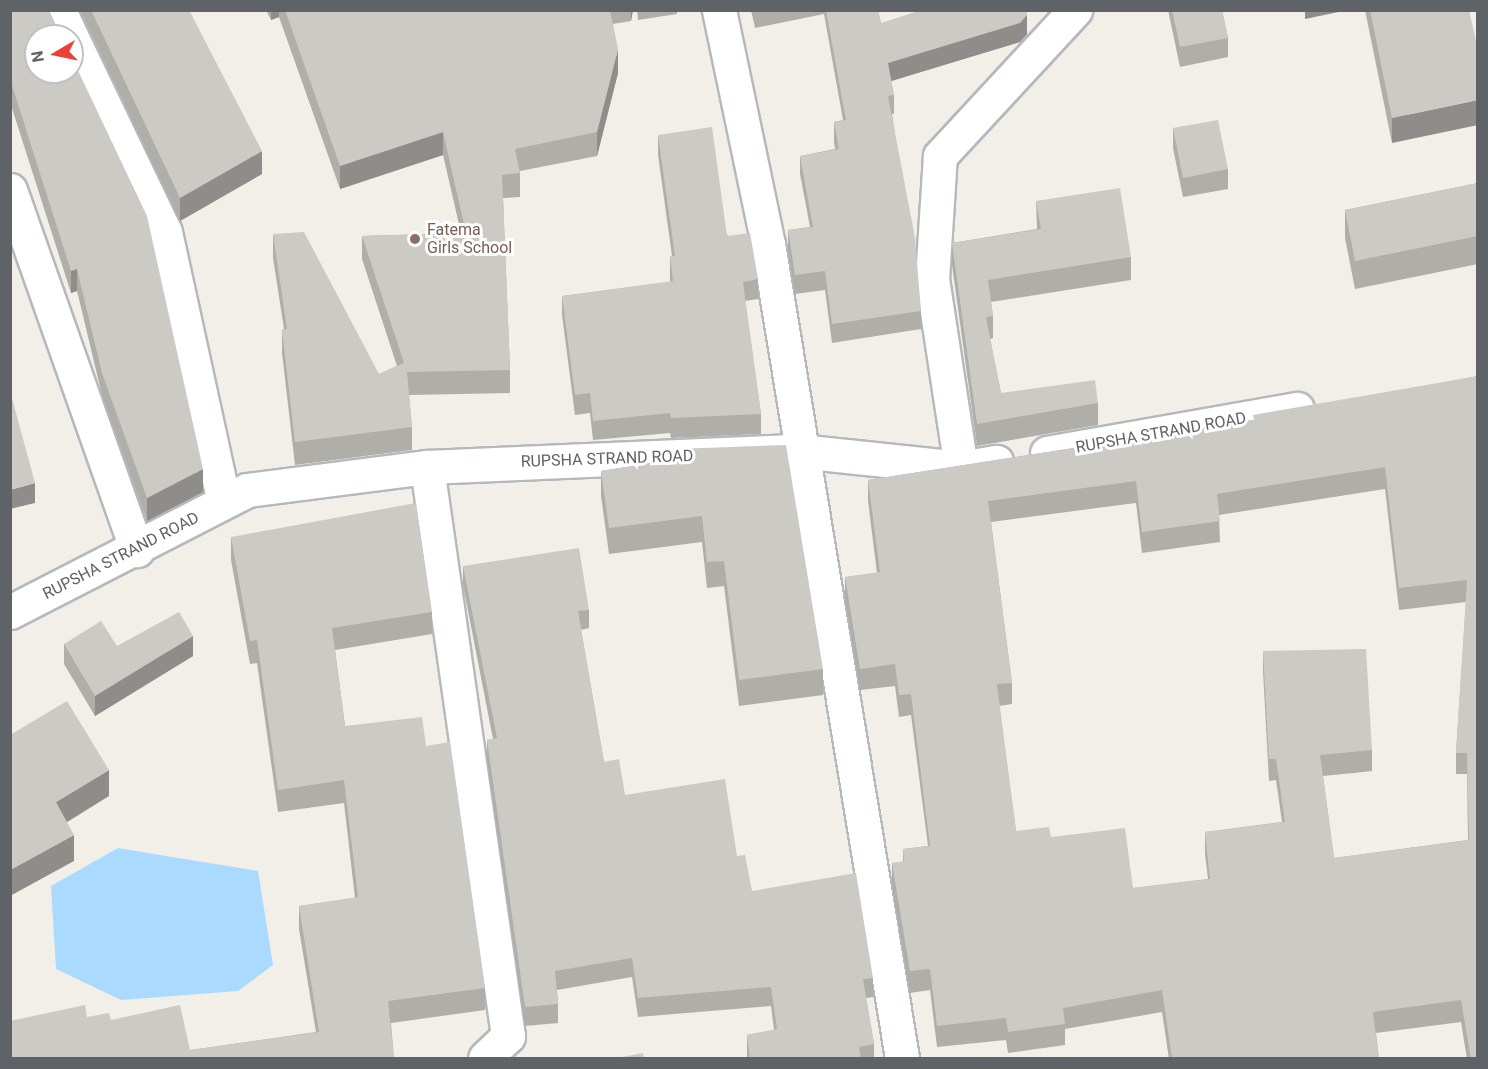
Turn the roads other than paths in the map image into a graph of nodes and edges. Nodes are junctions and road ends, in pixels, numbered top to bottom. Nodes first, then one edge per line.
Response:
1 (59, 10) edge
2 (719, 10) edge
3 (1076, 10) edge
4 (65, 24) edge
5 (84, 64) edge
6 (10, 190) edge
7 (1325, 404) edge
8 (799, 451) junction
9 (426, 466) junction
10 (961, 468) junction
11 (225, 502) junction
12 (137, 550) junction
13 (10, 612) edge
14 (485, 1059) edge
15 (902, 1059) edge

1 - 4 street
2 - 8 street
3 - 10 street
5 - 11 street
6 - 12 street
7 - 10 street, RUPSHA STRAND ROAD
8 - 9 street, RUPSHA STRAND ROAD
8 - 10 street, RUPSHA STRAND ROAD
8 - 15 street
9 - 11 street, RUPSHA STRAND ROAD
9 - 14 street
11 - 12 street, RUPSHA STRAND ROAD
12 - 13 street, RUPSHA STRAND ROAD

